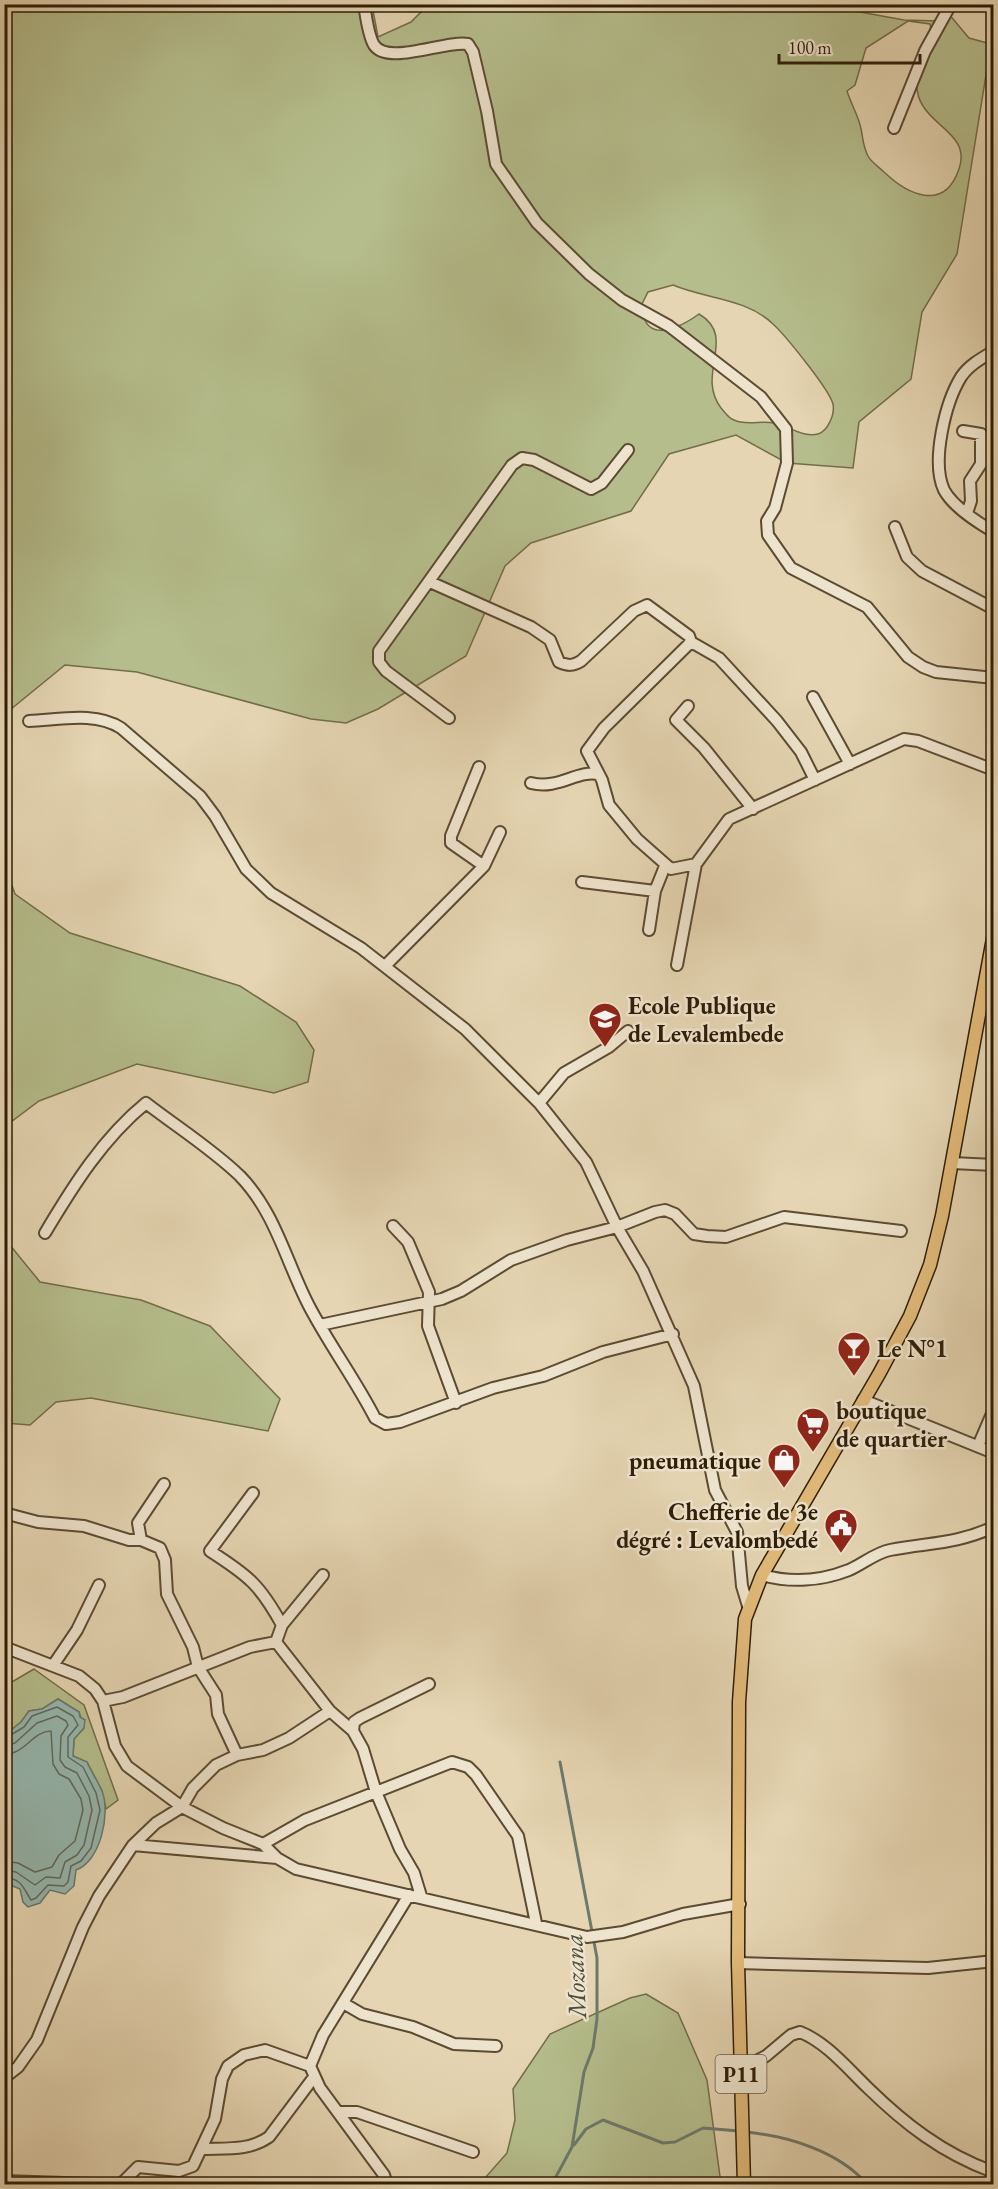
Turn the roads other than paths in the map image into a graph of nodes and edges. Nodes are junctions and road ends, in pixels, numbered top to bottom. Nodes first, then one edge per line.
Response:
1 (364, 4) edge
2 (951, 4) edge
3 (894, 128) dead end
4 (993, 351) edge
5 (963, 431) dead end
6 (628, 450) dead end
7 (967, 513) junction
8 (895, 527) dead end
9 (993, 532) edge
10 (430, 582) junction
11 (993, 609) edge
12 (691, 642) junction
13 (993, 678) edge
14 (813, 697) dead end
15 (688, 706) dead end
16 (449, 717) dead end
17 (28, 721) dead end
18 (850, 764) junction
19 (479, 767) dead end
20 (993, 771) edge
21 (598, 774) junction
22 (815, 780) junction
23 (531, 783) dead end
24 (753, 809) junction
25 (500, 832) dead end
26 (696, 864) junction
27 (483, 866) junction
28 (665, 866) junction
29 (582, 882) dead end
30 (656, 891) junction
31 (649, 930) dead end
32 (993, 933) edge
33 (677, 965) dead end
34 (385, 966) junction
35 (987, 1000) edge
36 (628, 1031) dead end
37 (539, 1102) junction
38 (952, 1163) junction
39 (993, 1165) edge
40 (393, 1226) dead end
41 (617, 1227) junction
42 (901, 1231) dead end
43 (45, 1233) dead end
44 (429, 1303) junction
45 (320, 1325) junction
46 (673, 1334) junction
47 (863, 1400) junction
48 (456, 1403) junction
49 (993, 1409) edge
50 (978, 1446) junction
51 (993, 1453) edge
52 (164, 1484) dead end
53 (253, 1493) dead end
54 (4, 1513) edge
55 (993, 1527) edge
56 (141, 1540) junction
57 (323, 1575) dead end
58 (762, 1575) junction
59 (99, 1585) dead end
60 (748, 1606) junction
61 (282, 1625) junction
62 (276, 1642) junction
63 (4, 1647) edge
64 (54, 1664) junction
65 (198, 1667) junction
66 (429, 1683) dead end
67 (103, 1701) junction
68 (330, 1711) junction
69 (353, 1731) junction
70 (237, 1755) junction
71 (376, 1792) junction
72 (182, 1807) junction
73 (263, 1844) junction
74 (133, 1845) junction
75 (277, 1858) junction
76 (415, 1896) junction
77 (740, 1904) junction
78 (536, 1923) junction
79 (993, 1961) edge
80 (738, 1963) junction
81 (343, 2003) junction
82 (496, 2046) dead end
83 (741, 2069) junction
84 (312, 2071) junction
85 (4, 2078) edge
86 (339, 2112) junction
87 (203, 2149) junction
88 (473, 2152) dead end
89 (991, 2171) dead end
90 (4, 2181) edge
91 (42, 2183) edge
92 (94, 2184) edge
93 (121, 2184) edge
94 (387, 2184) edge
95 (744, 2184) edge

1 - 13 street
2 - 3 street
4 - 7 street
5 - 7 street
6 - 10 street
7 - 9 street
8 - 11 street
10 - 12 street
10 - 16 street
12 - 21 street
12 - 22 street
14 - 18 street
15 - 24 street
17 - 34 street
18 - 20 street
18 - 22 street
19 - 27 street
21 - 23 street
21 - 28 street
22 - 24 street
24 - 26 street
25 - 27 street
26 - 28 street
26 - 33 street
27 - 34 street
28 - 30 street
29 - 30 street
30 - 31 street
32 - 35 main road, P11
34 - 37 street
35 - 38 main road, P11
36 - 37 street
37 - 41 street
38 - 39 street
38 - 47 main road, P11
40 - 44 street
41 - 42 street
41 - 44 street
41 - 46 street
43 - 45 street
44 - 45 street
44 - 48 street
45 - 48 street
46 - 48 street
46 - 60 street
47 - 50 street
47 - 58 main road, P11
49 - 50 street
50 - 51 street
52 - 56 street
53 - 61 street
54 - 56 street
55 - 58 street
56 - 65 street
57 - 61 street
58 - 60 main road, P11
59 - 64 street
60 - 77 main road, P11
61 - 62 street
62 - 65 street
62 - 68 street
63 - 64 street
64 - 67 street
65 - 67 street
65 - 70 street
66 - 69 street
67 - 72 street
68 - 69 street
68 - 70 street
69 - 71 street
70 - 72 street
71 - 73 street
71 - 76 street
71 - 78 street
72 - 73 street
72 - 74 street
73 - 75 street
74 - 75 street
74 - 85 street
75 - 76 street
76 - 78 street
76 - 81 street
77 - 78 street
77 - 80 main road, P11
79 - 80 street
80 - 83 main road, P11
81 - 82 street
81 - 84 street
83 - 89 street
83 - 95 main road, P11
84 - 86 street
84 - 87 street
84 - 87 street
86 - 88 street
86 - 94 street
87 - 93 street
90 - 91 street
91 - 92 street

